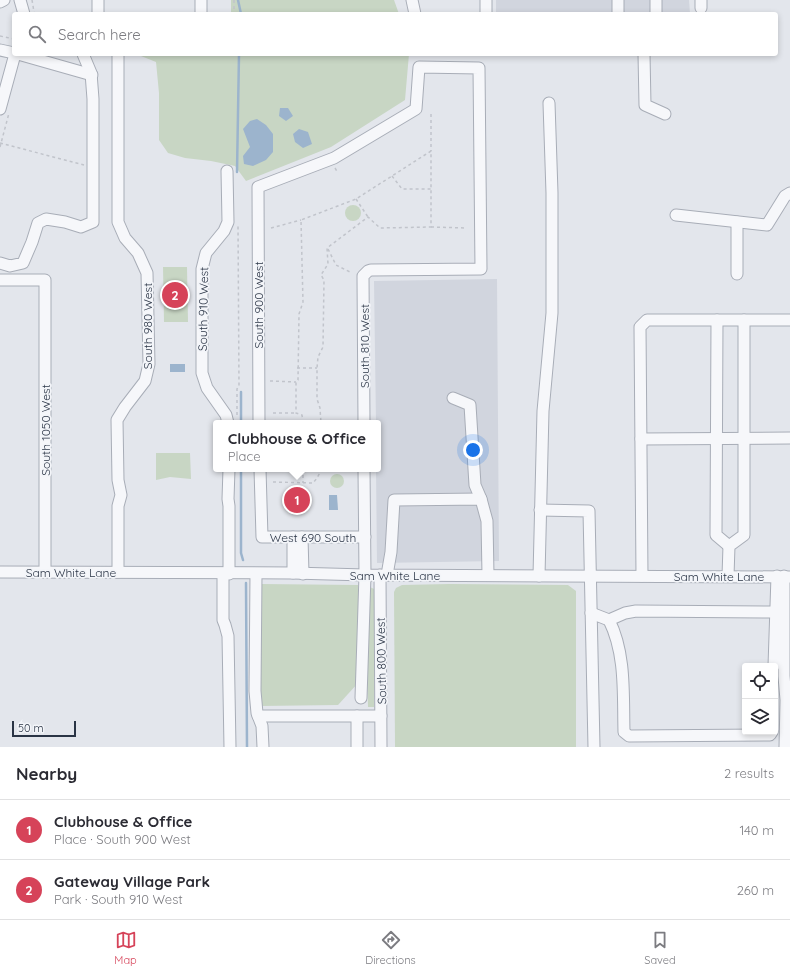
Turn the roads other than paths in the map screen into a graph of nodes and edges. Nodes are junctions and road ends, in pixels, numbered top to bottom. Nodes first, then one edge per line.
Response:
1 (4, 0) edge
2 (20, 0) edge
3 (98, 0) edge
4 (201, 0) edge
5 (412, 0) edge
6 (486, 0) edge
7 (618, 0) edge
8 (656, 0) edge
9 (0, 2) edge
10 (23, 12) edge
11 (98, 12) edge
12 (201, 12) edge
13 (415, 12) edge
14 (486, 12) edge
15 (618, 12) edge
16 (656, 12) edge
17 (0, 50) edge
18 (12, 53) edge
19 (13, 56) edge
20 (25, 56) edge
21 (84, 56) edge
22 (118, 56) edge
23 (644, 56) edge
24 (92, 75) junction
25 (549, 104) dead end
26 (0, 109) edge
27 (665, 114) dead end
28 (227, 171) dead end
29 (790, 193) edge
30 (676, 215) dead end
31 (737, 222) junction
32 (0, 263) edge
33 (368, 271) joint
34 (737, 274) dead end
35 (0, 280) edge
36 (717, 320) junction
37 (744, 320) junction
38 (790, 320) edge
39 (453, 398) dead end
40 (227, 420) edge
41 (259, 420) edge
42 (364, 420) edge
43 (716, 438) junction
44 (745, 438) junction
45 (790, 438) edge
46 (641, 439) junction
47 (229, 472) edge
48 (260, 472) edge
49 (364, 472) edge
50 (481, 499) junction
51 (540, 510) junction
52 (297, 537) junction
53 (365, 537) junction
54 (729, 546) junction
55 (0, 572) edge
56 (45, 572) junction
57 (118, 572) junction
58 (298, 573) junction
59 (226, 574) junction
60 (256, 574) junction
61 (365, 575) junction
62 (383, 575) junction
63 (488, 575) junction
64 (539, 576) junction
65 (591, 576) junction
66 (642, 576) junction
67 (728, 576) junction
68 (784, 576) edge
69 (591, 613) junction
70 (783, 615) edge
71 (609, 620) junction
72 (775, 663) edge
73 (361, 698) dead end
74 (788, 700) edge
75 (258, 716) junction
76 (357, 716) junction
77 (381, 716) junction
78 (770, 735) edge
79 (230, 747) edge
80 (262, 747) edge
81 (357, 747) edge
82 (381, 747) edge
83 (594, 747) edge
84 (786, 747) edge

1 - 9 street
2 - 10 street
3 - 11 street
4 - 12 street
5 - 13 street
6 - 14 street
7 - 15 street
8 - 16 street
17 - 18 street
19 - 26 street
20 - 24 street
21 - 24 street
22 - 57 street, South 980 West
23 - 27 street
24 - 32 street
25 - 51 street
28 - 40 street, South 910 West
29 - 31 street
30 - 31 street
31 - 34 street
33 - 41 street, South 900 West
33 - 42 street, South 810 West
35 - 56 street, South 1050 West
36 - 37 street
36 - 43 street
36 - 46 street
37 - 38 street
37 - 44 street
39 - 50 street
43 - 44 street
43 - 46 street
43 - 54 street
44 - 45 street
44 - 54 street
46 - 66 street
47 - 59 street
48 - 52 street, West 690 South
49 - 53 street
50 - 62 street, South 800 West
50 - 63 street
51 - 64 street
51 - 65 street
52 - 53 street, West 690 South
52 - 58 street
53 - 61 street
54 - 67 street
55 - 56 street, Sam White Lane
56 - 57 street, Sam White Lane
57 - 59 street, Sam White Lane
58 - 60 street, Sam White Lane
58 - 61 street, Sam White Lane
59 - 60 street, Sam White Lane
59 - 79 street
60 - 75 street
61 - 62 street, Sam White Lane
61 - 73 street
62 - 63 street, Sam White Lane
62 - 77 street, South 800 West
63 - 64 street, Sam White Lane
64 - 65 street, Sam White Lane
65 - 66 street, Sam White Lane
65 - 69 street
66 - 67 street, Sam White Lane
67 - 68 street, Sam White Lane
68 - 70 street
69 - 71 street
69 - 83 street
70 - 71 street
70 - 72 street
70 - 74 street
71 - 78 street
74 - 84 street
75 - 76 street
75 - 80 street
76 - 77 street
76 - 81 street
77 - 82 street, South 800 West

